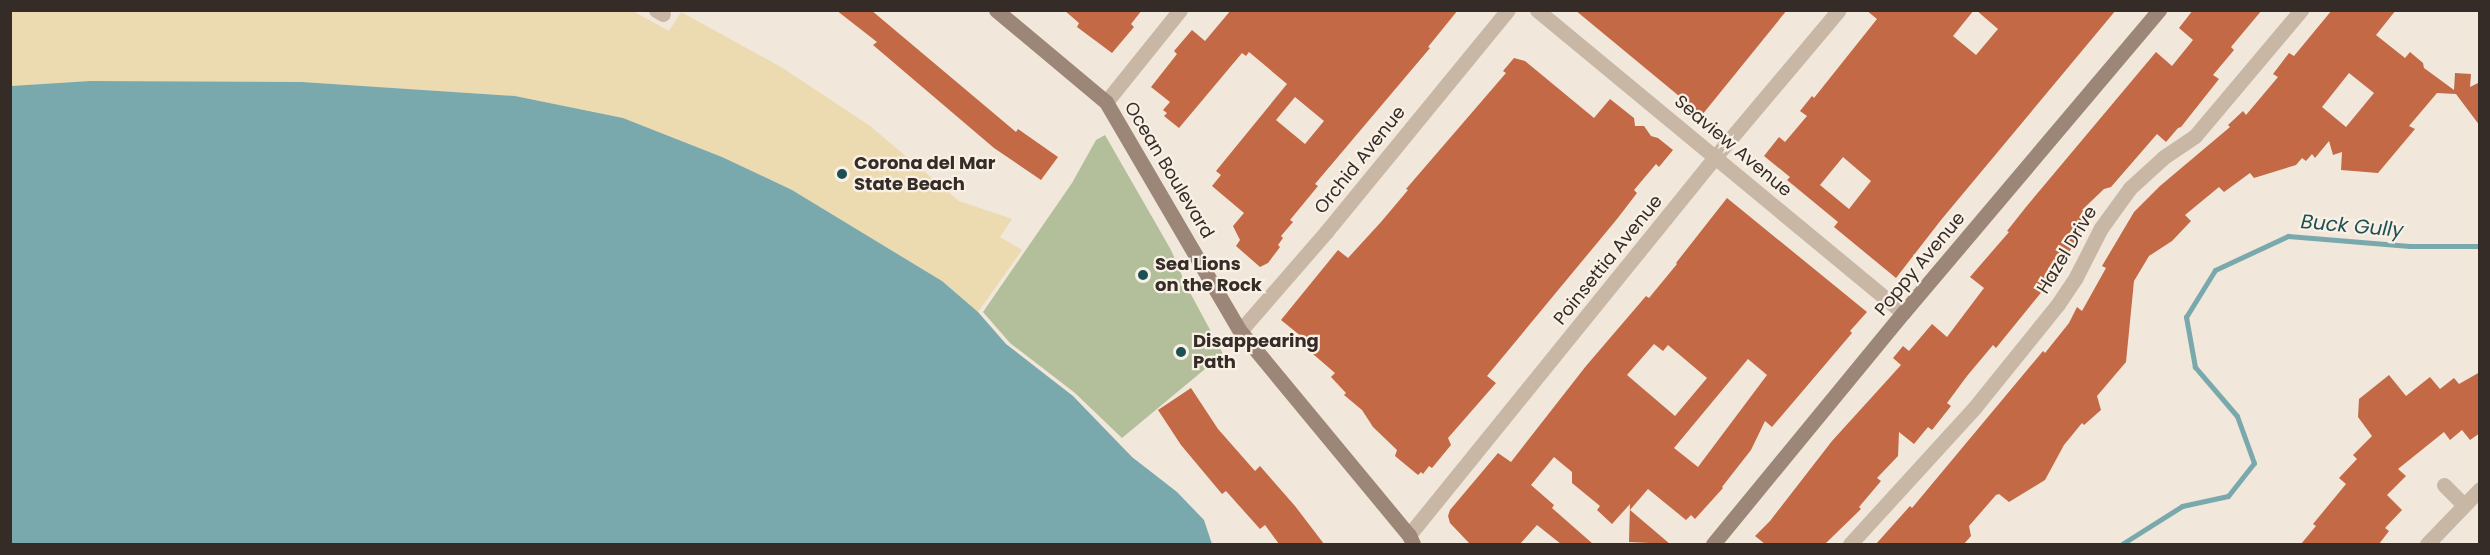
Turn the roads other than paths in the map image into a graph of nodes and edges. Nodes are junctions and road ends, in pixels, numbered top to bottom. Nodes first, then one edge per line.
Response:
1 (996, 10) edge
2 (1180, 10) edge
3 (1508, 10) edge
4 (1537, 10) edge
5 (1839, 10) edge
6 (2159, 10) edge
7 (2301, 10) edge
8 (1106, 102) junction
9 (1715, 157) junction
10 (1903, 314) junction
11 (1240, 331) junction
12 (2444, 485) dead end
13 (2480, 489) edge
14 (2463, 506) junction
15 (1411, 540) edge
16 (1713, 544) edge
17 (1850, 544) edge
18 (2427, 544) edge

1 - 8 street, Ocean Boulevard
2 - 8 street
3 - 11 street, Orchid Avenue
4 - 9 street, Seaview Avenue
5 - 9 street, Poinsettia Avenue
6 - 10 street, Poppy Avenue
7 - 17 street, Hazel Drive
8 - 11 street, Ocean Boulevard
9 - 10 street, Seaview Avenue
9 - 15 street, Poinsettia Avenue
10 - 16 street, Poppy Avenue
11 - 15 street, Ocean Boulevard
12 - 14 street
13 - 14 street
14 - 18 street

